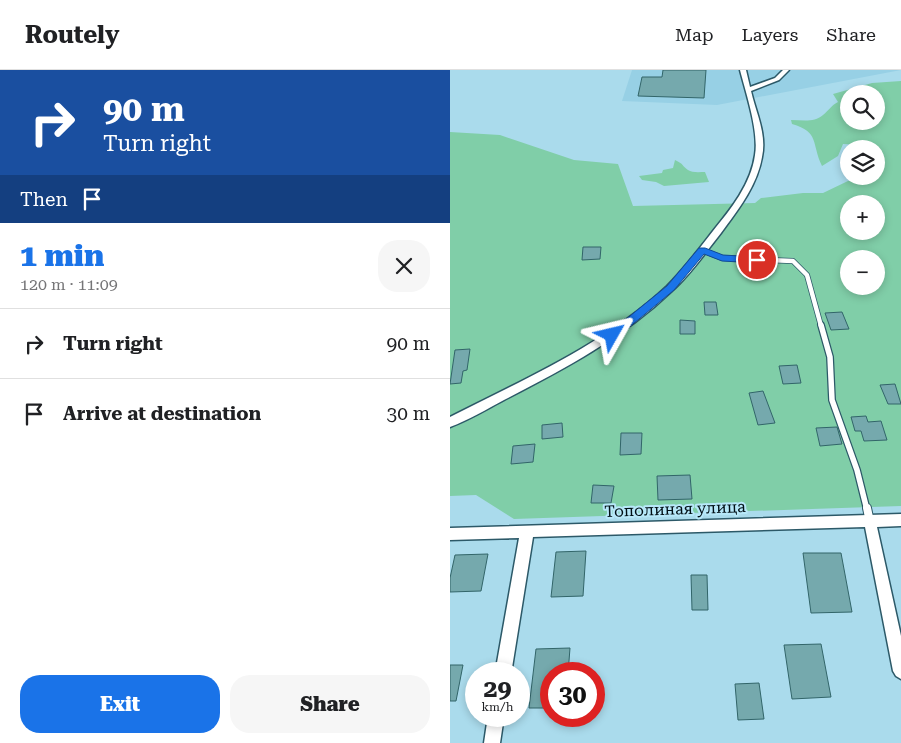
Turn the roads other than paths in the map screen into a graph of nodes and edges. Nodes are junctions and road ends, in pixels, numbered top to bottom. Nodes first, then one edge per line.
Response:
1 (742, 70) edge
2 (786, 70) edge
3 (747, 90) junction
4 (702, 250) junction
5 (450, 422) edge
6 (901, 520) edge
7 (870, 522) junction
8 (527, 532) junction
9 (450, 534) edge
10 (506, 662) edge
11 (901, 671) edge
12 (494, 727) edge
13 (492, 743) edge

1 - 3 street
2 - 3 street
3 - 4 street
4 - 5 street
4 - 7 lane
6 - 7 street, Тополиная улица
7 - 8 street, Тополиная улица
7 - 11 street
8 - 9 street, Тополиная улица
8 - 10 street
12 - 13 street

